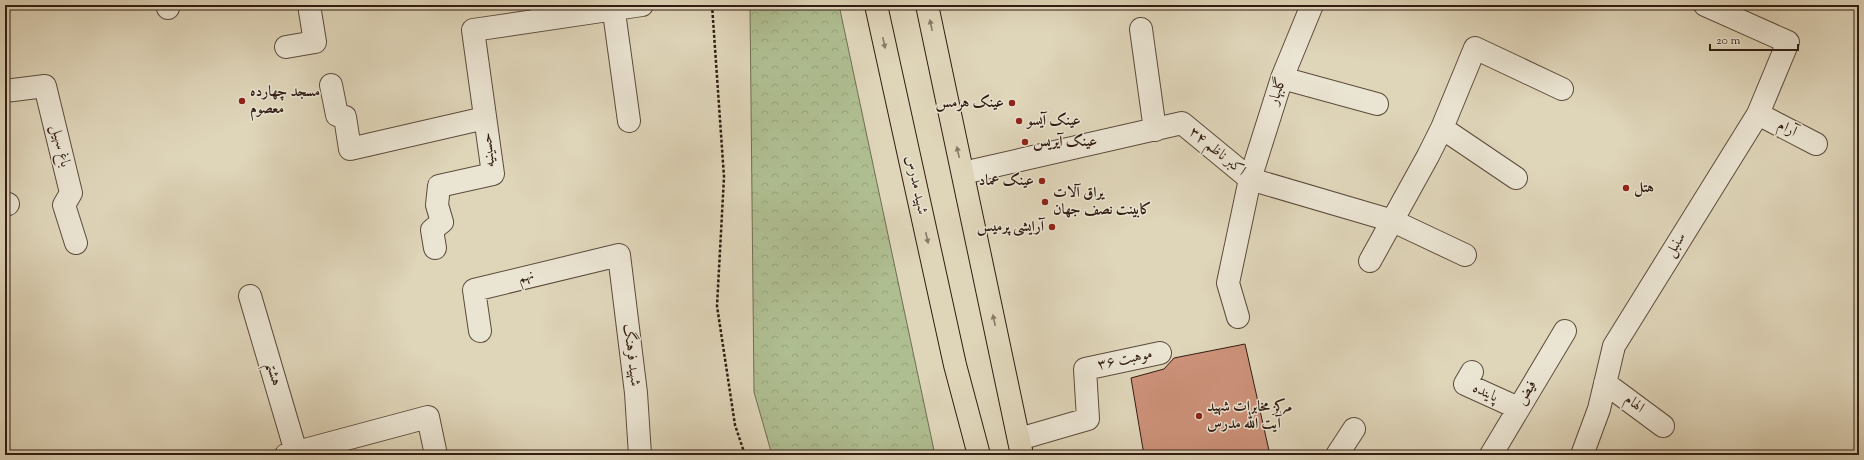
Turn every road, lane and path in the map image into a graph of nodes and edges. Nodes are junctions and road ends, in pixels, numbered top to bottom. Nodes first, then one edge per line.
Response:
1 (309, 5) edge
2 (642, 5) edge
3 (712, 5) edge
4 (876, 5) edge
5 (927, 5) edge
6 (1312, 5) edge
7 (1705, 5) edge
8 (613, 7) edge
9 (1740, 12) edge
10 (1141, 29) dead end
11 (286, 47) dead end
12 (1282, 78) junction
13 (331, 85) dead end
14 (1562, 88) dead end
15 (5, 91) edge
16 (1377, 104) dead end
17 (1758, 114) junction
18 (486, 118) junction
19 (629, 121) dead end
20 (1442, 128) junction
21 (1155, 130) junction
22 (1816, 144) dead end
23 (963, 173) junction
24 (1516, 178) dead end
25 (1250, 179) junction
26 (1393, 221) junction
27 (76, 243) dead end
28 (435, 248) dead end
29 (1465, 254) dead end
30 (618, 255) joint
31 (1370, 261) dead end
32 (250, 296) dead end
33 (1238, 317) dead end
34 (480, 331) dead end
35 (1565, 331) dead end
36 (1160, 353) dead end
37 (955, 365) junction
38 (1472, 372) dead end
39 (1605, 383) junction
40 (1518, 408) junction
41 (1663, 426) dead end
42 (1354, 429) dead end
43 (1026, 449) edge
44 (291, 454) edge
45 (436, 455) edge
46 (640, 455) edge
47 (745, 455) edge
48 (967, 455) edge
49 (979, 455) edge
50 (1337, 455) edge
51 (1491, 455) edge
52 (1582, 455) edge

1 - 11 street
2 - 8 street
3 - 47 path
4 -> 37 main road, شهید مدرس
23 -> 5 main road
6 - 12 street, گلبهار
7 - 9 street
8 - 18 street, حسینیه
8 - 19 street
9 - 17 street, سنبل
10 - 21 street
12 - 16 street
12 - 25 street, گلبهار
13 - 18 street
14 - 20 street
15 - 27 street, باغ سهیل
17 - 22 street, آرام
17 - 39 street, سنبل
18 - 28 street, حسینیه
20 - 24 street
20 - 26 street
21 - 23 street, ۳۴ اکبر ناظم
21 - 25 street, ۳۴ اکبر ناظم
43 -> 23 main road
25 - 26 street, ۳۴ اکبر ناظم
25 - 33 street, گلبهار
26 - 29 street, ۳۴ اکبر ناظم
26 - 31 street
30 - 34 street, نهم
30 - 46 street, شهید فرهنگ
32 - 44 street, هشتم
35 - 40 street, فیض
36 - 43 street, ۳۶ موهبت
37 - 48 main road
37 - 49 main road
38 - 40 street, پاینده
39 - 41 street, الهام
39 - 52 street, سنبل
40 - 51 street, فیض
42 - 50 street
44 - 45 street

